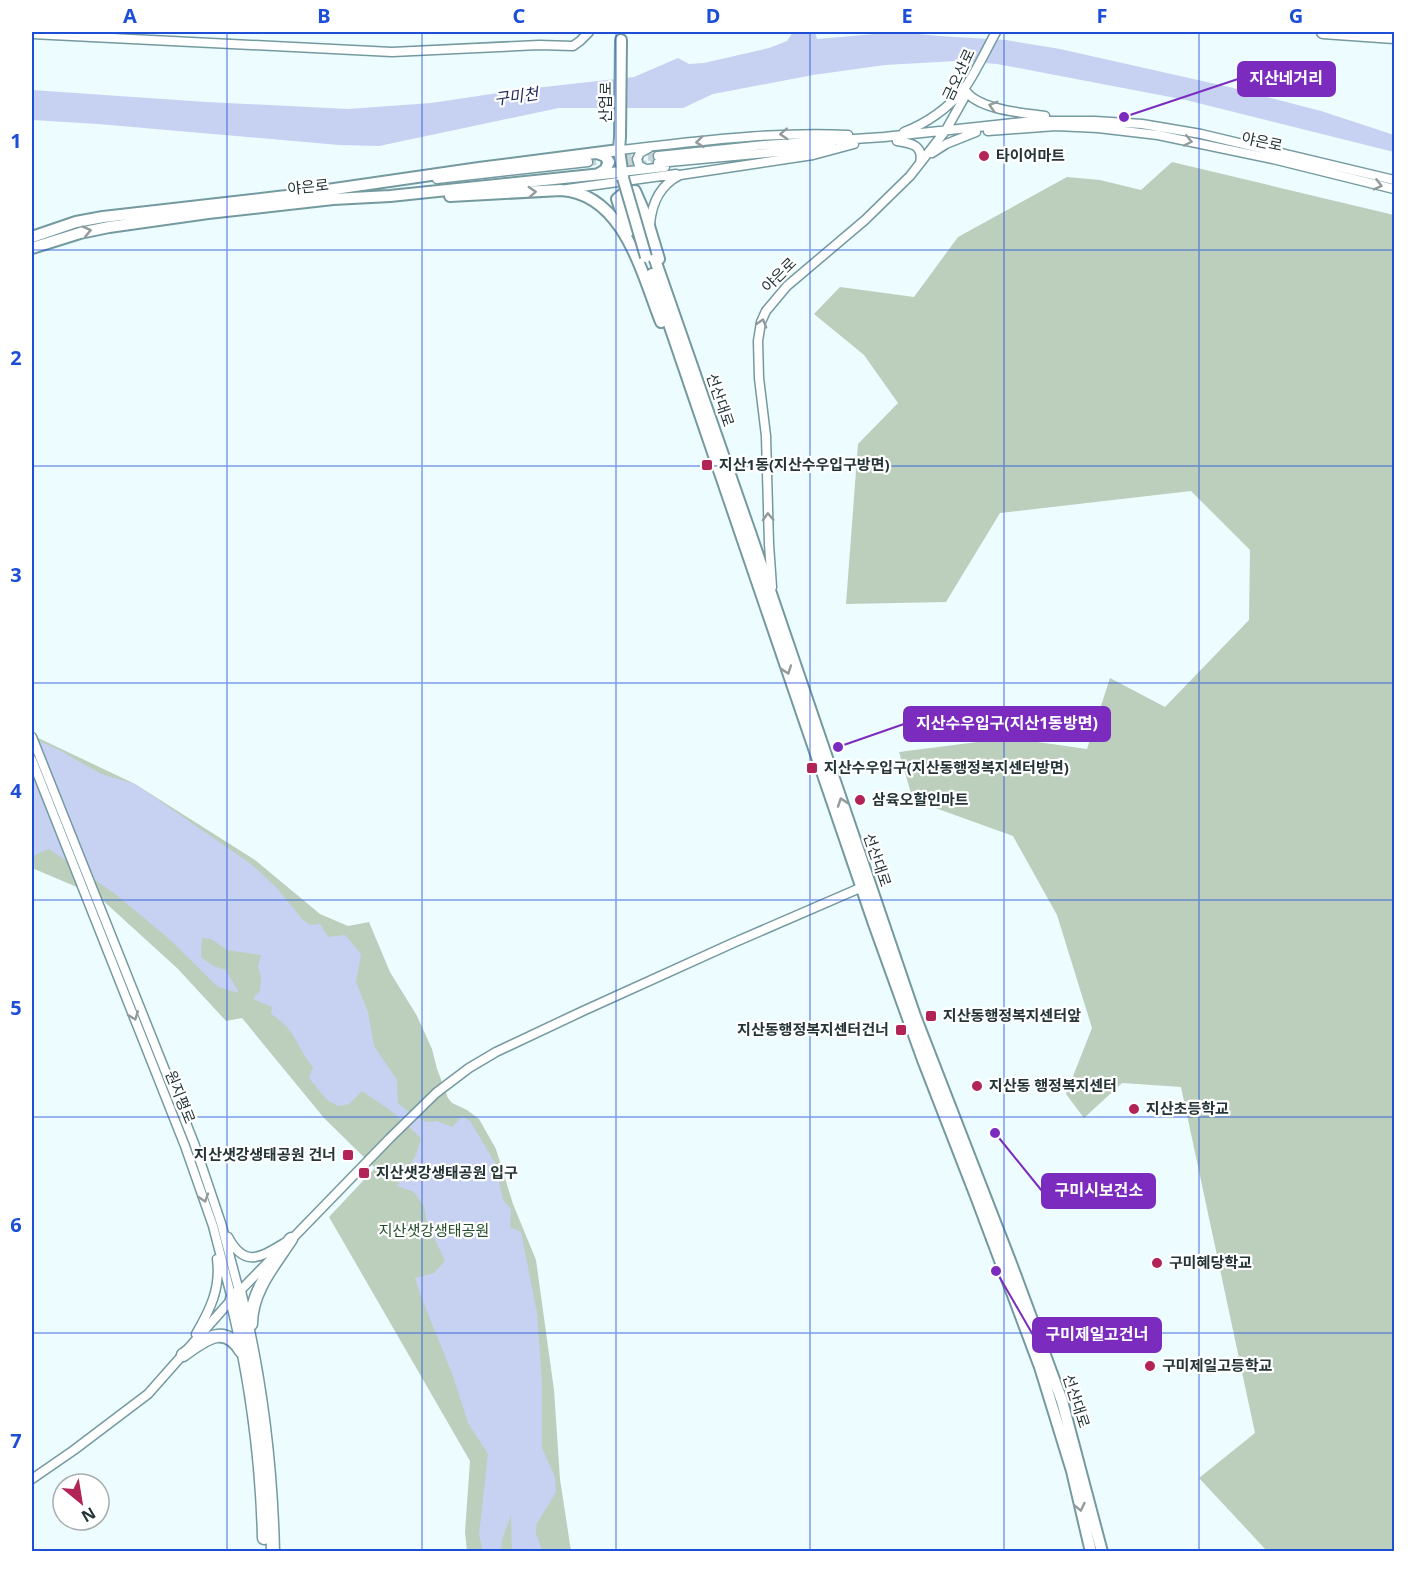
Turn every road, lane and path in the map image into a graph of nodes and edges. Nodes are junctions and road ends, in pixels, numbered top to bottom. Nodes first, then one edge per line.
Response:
1 (589, 32) edge
2 (996, 32) edge
3 (1323, 32) edge
4 (32, 34) edge
5 (621, 36) edge
6 (1395, 37) edge
7 (965, 89) junction
8 (1067, 120) junction
9 (976, 132) junction
10 (944, 133) junction
11 (884, 137) junction
12 (896, 138) junction
13 (854, 144) junction
14 (658, 146) junction
15 (815, 148) junction
16 (619, 150) junction
17 (597, 153) junction
18 (921, 162) junction
19 (591, 169) junction
20 (647, 169) junction
21 (690, 172) junction
22 (622, 175) junction
23 (1395, 180) edge
24 (1395, 189) edge
25 (561, 190) junction
26 (286, 196) junction
27 (390, 196) junction
28 (333, 199) junction
29 (650, 231) junction
30 (32, 237) edge
31 (32, 248) edge
32 (646, 259) junction
33 (692, 366) junction
34 (769, 544) junction
35 (753, 556) junction
36 (772, 597) junction
37 (32, 737) edge
38 (32, 760) edge
39 (865, 885) junction
40 (109, 940) junction
41 (221, 1223) junction
42 (214, 1230) junction
43 (291, 1239) junction
44 (236, 1295) junction
45 (252, 1346) junction
46 (183, 1355) junction
47 (244, 1357) junction
48 (32, 1479) edge
49 (265, 1551) edge
50 (273, 1551) edge
51 (1091, 1551) edge
52 (1102, 1551) edge

1 - 4 street
2 - 7 street, 금오산로
3 - 6 highway
5 - 16 main road, 산업로
8 -> 7 street
7 - 10 street, 금오산로
7 - 12 street
8 - 10 street, 야은로
8 - 23 street, 야은로
9 - 10 street, 야은로
9 - 18 street
9 -> 24 street, 야은로
10 - 12 street, 야은로
10 - 18 street, 야은로
11 - 12 street, 야은로
11 -> 14 street
11 - 15 street, 야은로
12 - 13 street, 야은로
12 - 18 street
13 - 15 street, 야은로
13 - 21 street
14 - 16 street
14 - 20 street
15 - 20 street
16 - 17 main road
16 - 22 main road, 산업로
17 - 19 main road
17 - 26 main road
34 -> 18 street, 야은로
19 - 22 main road
19 - 26 street, 야은로
19 - 27 main road
19 - 28 street, 야은로
20 - 22 street
21 - 25 street
21 - 29 street
22 - 32 main road, 선산대로, bridge
27 -> 25 main road
25 - 32 main road
26 - 30 main road, 야은로
27 - 28 main road
31 -> 28 main road, 야은로
29 - 32 main road
29 - 33 main road
32 - 33 main road, 선산대로
32 - 35 main road, 선산대로
33 - 35 main road, 선산대로
34 - 35 street
34 - 36 street, 야은로
35 - 36 main road, 선산대로
35 -> 39 main road, 선산대로
39 -> 36 main road, 선산대로
37 - 40 street
38 - 40 street
39 - 43 street
39 -> 51 main road, 선산대로
39 - 52 main road, 선산대로
40 - 41 street, 원지평로
40 -> 42 street, 원지평로
41 - 43 street
41 - 44 street, 원지평로
42 - 44 street, 원지평로
42 - 46 street
43 - 44 street
43 - 45 highway
44 - 45 highway
44 - 46 street
44 - 47 highway
45 - 50 highway
46 - 47 highway
46 - 48 street
47 - 49 highway

